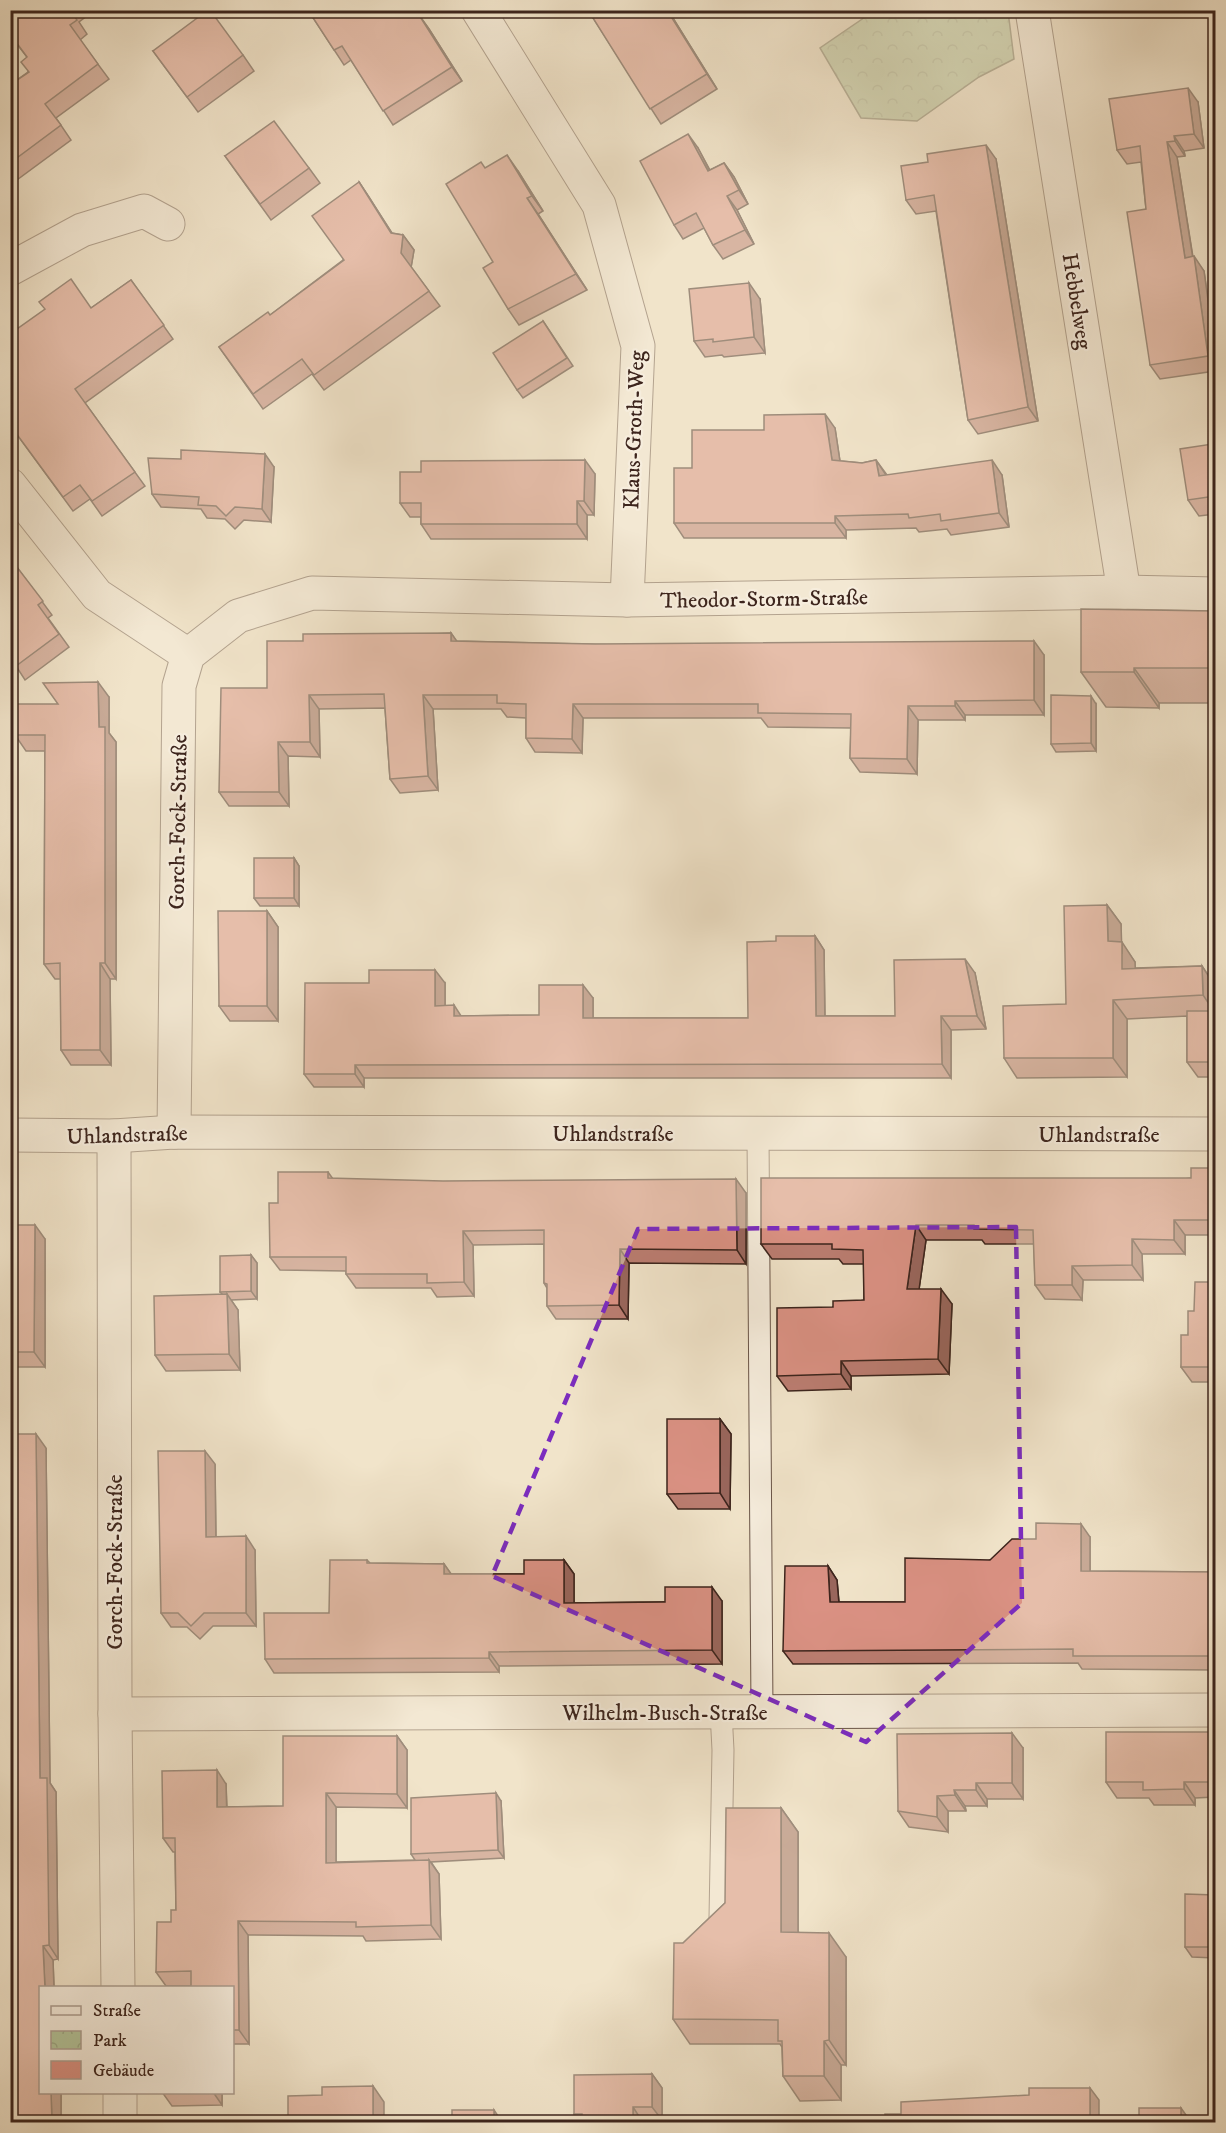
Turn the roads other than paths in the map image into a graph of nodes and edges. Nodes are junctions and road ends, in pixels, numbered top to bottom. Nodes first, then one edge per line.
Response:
1 (478, 10) edge
2 (1032, 10) edge
3 (168, 224) dead end
4 (10, 270) edge
5 (10, 485) edge
6 (1124, 592) junction
7 (1215, 594) edge
8 (627, 600) junction
9 (188, 655) junction
10 (174, 1132) junction
11 (758, 1133) junction
12 (1215, 1134) edge
13 (10, 1135) edge
14 (114, 1136) junction
15 (1215, 1710) edge
16 (762, 1711) junction
17 (721, 1712) junction
18 (115, 1714) junction
19 (720, 1918) edge
20 (118, 1986) edge
21 (120, 2094) edge
22 (120, 2122) edge

1 - 8 street, Klaus-Groth-Weg
2 - 6 street, Hebbelweg
3 - 4 street
5 - 9 street
6 - 7 street, Theodor-Storm-Straße
6 - 8 street, Theodor-Storm-Straße
8 - 9 street, Theodor-Storm-Straße
9 - 10 street, Gorch-Fock-Straße
10 - 11 street, Uhlandstraße
10 - 14 street, Uhlandstraße
11 - 12 street, Uhlandstraße
11 - 16 lane
13 - 14 street, Uhlandstraße
14 - 18 street, Gorch-Fock-Straße
15 - 16 street, Wilhelm-Busch-Straße
16 - 17 street, Wilhelm-Busch-Straße
17 - 18 street, Wilhelm-Busch-Straße
17 - 19 lane
18 - 20 street, Gorch-Fock-Straße
21 - 22 street

